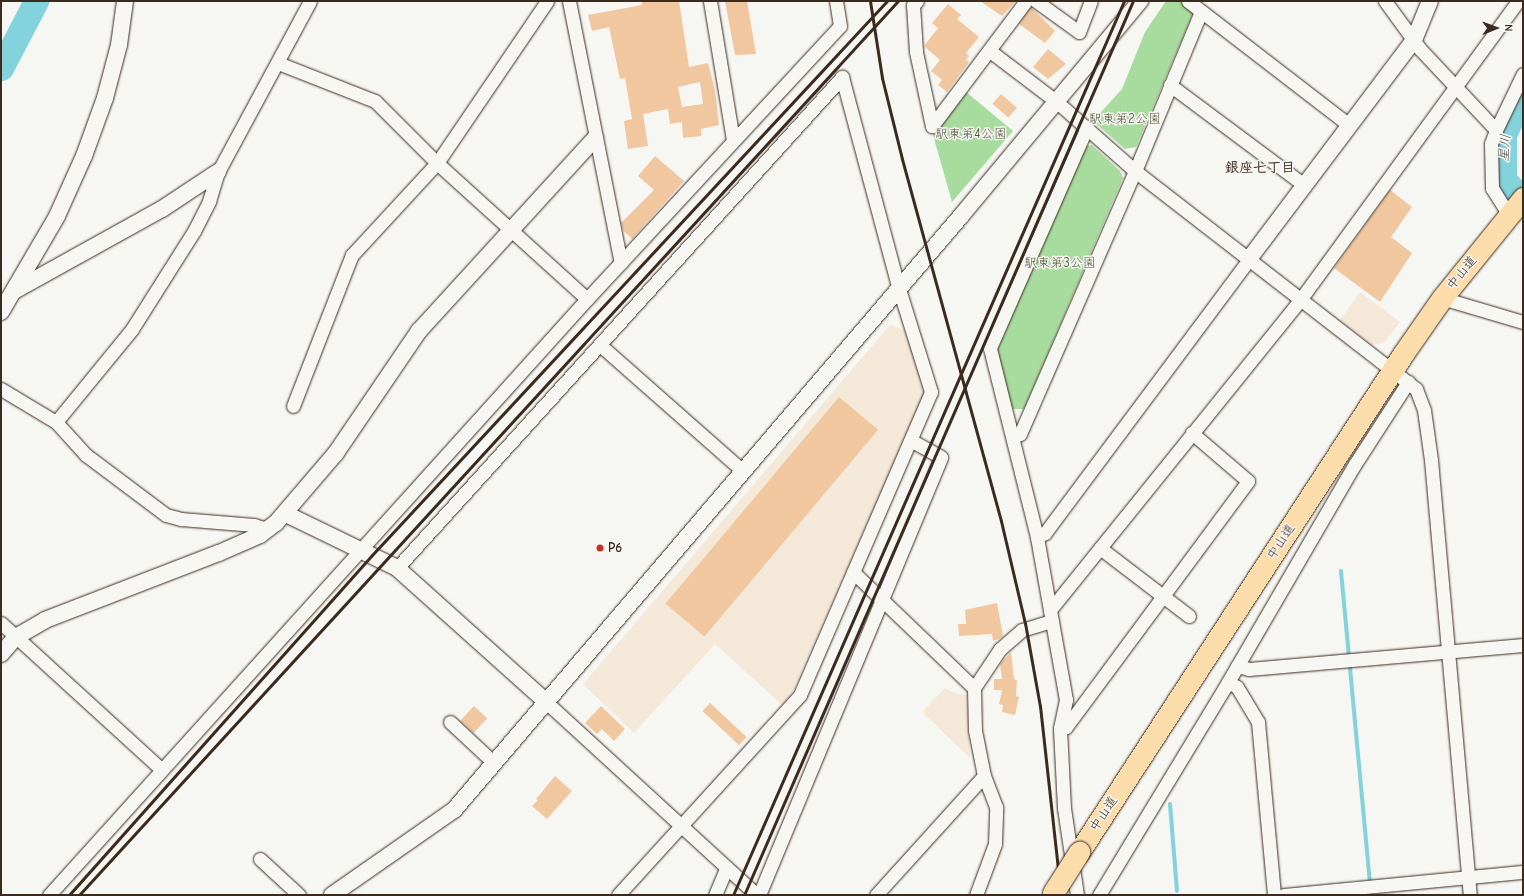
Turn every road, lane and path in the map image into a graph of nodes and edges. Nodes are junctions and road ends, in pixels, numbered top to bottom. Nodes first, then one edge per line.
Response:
1 (125, 1) edge
2 (310, 1) edge
3 (547, 1) edge
4 (569, 1) edge
5 (710, 1) edge
6 (836, 1) edge
7 (917, 1) edge
8 (1026, 1) edge
9 (1036, 1) edge
10 (1091, 1) edge
11 (1140, 1) edge
12 (1188, 1) edge
13 (1384, 1) edge
14 (1430, 1) edge
15 (1518, 1) edge
16 (1201, 12) junction
17 (1414, 40) junction
18 (990, 51) junction
19 (278, 63) junction
20 (1523, 74) edge
21 (1170, 85) junction
22 (1455, 86) junction
23 (1057, 102) junction
24 (1348, 124) junction
25 (1087, 127) junction
26 (1496, 130) junction
27 (595, 138) junction
28 (733, 140) junction
29 (437, 163) junction
30 (1135, 171) junction
31 (218, 172) junction
32 (1304, 184) junction
33 (1523, 198) edge
34 (1507, 218) junction
35 (511, 230) junction
36 (1249, 259) junction
37 (621, 263) junction
38 (899, 289) junction
39 (6, 295) edge
40 (587, 298) junction
41 (1442, 298) junction
42 (1300, 300) junction
43 (1, 312) edge
44 (1523, 322) edge
45 (600, 345) junction
46 (1400, 376) junction
47 (1, 389) edge
48 (293, 406) dead end
49 (56, 422) junction
50 (1192, 433) junction
51 (1014, 436) junction
52 (910, 440) junction
53 (743, 471) junction
54 (286, 514) junction
55 (267, 529) junction
56 (1036, 537) junction
57 (1100, 548) junction
58 (362, 550) junction
59 (397, 568) junction
60 (853, 572) junction
61 (1162, 595) junction
62 (882, 600) junction
63 (1051, 616) junction
64 (1190, 616) dead end
65 (1, 623) edge
66 (16, 637) junction
67 (1523, 645) edge
68 (1448, 652) junction
69 (1, 654) edge
70 (1237, 666) junction
71 (1228, 682) junction
72 (974, 688) junction
73 (545, 702) junction
74 (450, 722) dead end
75 (1060, 728) junction
76 (494, 763) junction
77 (161, 769) junction
78 (984, 776) junction
79 (681, 825) junction
80 (260, 859) dead end
81 (727, 867) junction
82 (1523, 872) edge
83 (1468, 877) junction
84 (1052, 894) edge
85 (49, 895) edge
86 (299, 895) edge
87 (332, 895) edge
88 (618, 895) edge
89 (715, 895) edge
90 (758, 895) edge
91 (876, 895) edge
92 (976, 895) edge
93 (1077, 895) edge
94 (1098, 895) edge
95 (1274, 895) edge
96 (1283, 895) edge
97 (1470, 895) edge

1 - 39 street
2 - 19 street
3 - 29 street
4 - 27 street
5 - 28 street
6 - 28 street
7 - 18 street
8 - 18 street
9 - 10 street
11 - 23 street
12 - 16 street
13 - 17 street
14 - 17 street
15 - 22 street
16 - 21 street
16 - 24 street
17 - 22 street
17 - 24 street
18 - 23 street
19 - 29 street
19 - 31 street
20 - 26 street
21 - 30 street
21 - 32 street
22 - 26 street
22 - 42 street
23 - 25 street
23 - 38 street
24 - 32 street
25 - 30 street
25 - 51 street
26 - 34 street
27 - 35 street
27 - 37 street
28 - 37 street
29 - 35 street
29 - 48 street
30 - 36 street
30 - 51 street
31 - 39 street
31 - 49 street
32 - 36 street
33 - 34 highway, 中山道
34 - 41 highway, 中山道
35 - 40 street
35 - 54 street
36 - 42 street
36 - 56 street
37 - 40 street
38 - 45 street
38 - 52 street
38 - 53 street
39 - 43 street
40 - 58 street
41 - 44 street
41 - 46 highway, 中山道
42 - 46 street
42 - 50 street
45 - 53 street
45 - 59 street
46 - 68 street
46 - 70 street
46 - 84 highway, 中山道, bridge
47 - 49 street
49 - 55 street
50 - 57 street
50 - 61 street
51 - 56 street
52 - 60 street
52 - 62 street
53 - 73 street
54 - 55 street
54 - 58 street
55 - 66 street
56 - 63 street
57 - 61 street
57 - 63 street
58 - 59 street
58 - 77 street
59 - 73 street
60 - 62 street
60 - 79 street
61 - 64 street
61 - 75 street
62 - 72 street
62 - 90 street
63 - 72 street
63 - 75 street
65 - 66 street
66 - 69 street
66 - 77 street
67 - 68 street
68 - 70 street
68 - 83 street
70 - 71 street
71 - 94 street
71 - 95 street
72 - 78 street
73 - 76 street
73 - 79 street
74 - 76 street
75 - 93 street
76 - 87 street
77 - 85 street
78 - 91 street
78 - 92 street
79 - 81 street
79 - 88 street
80 - 86 street
81 - 89 street
81 - 90 street
82 - 83 street
83 - 96 street
83 - 97 street

